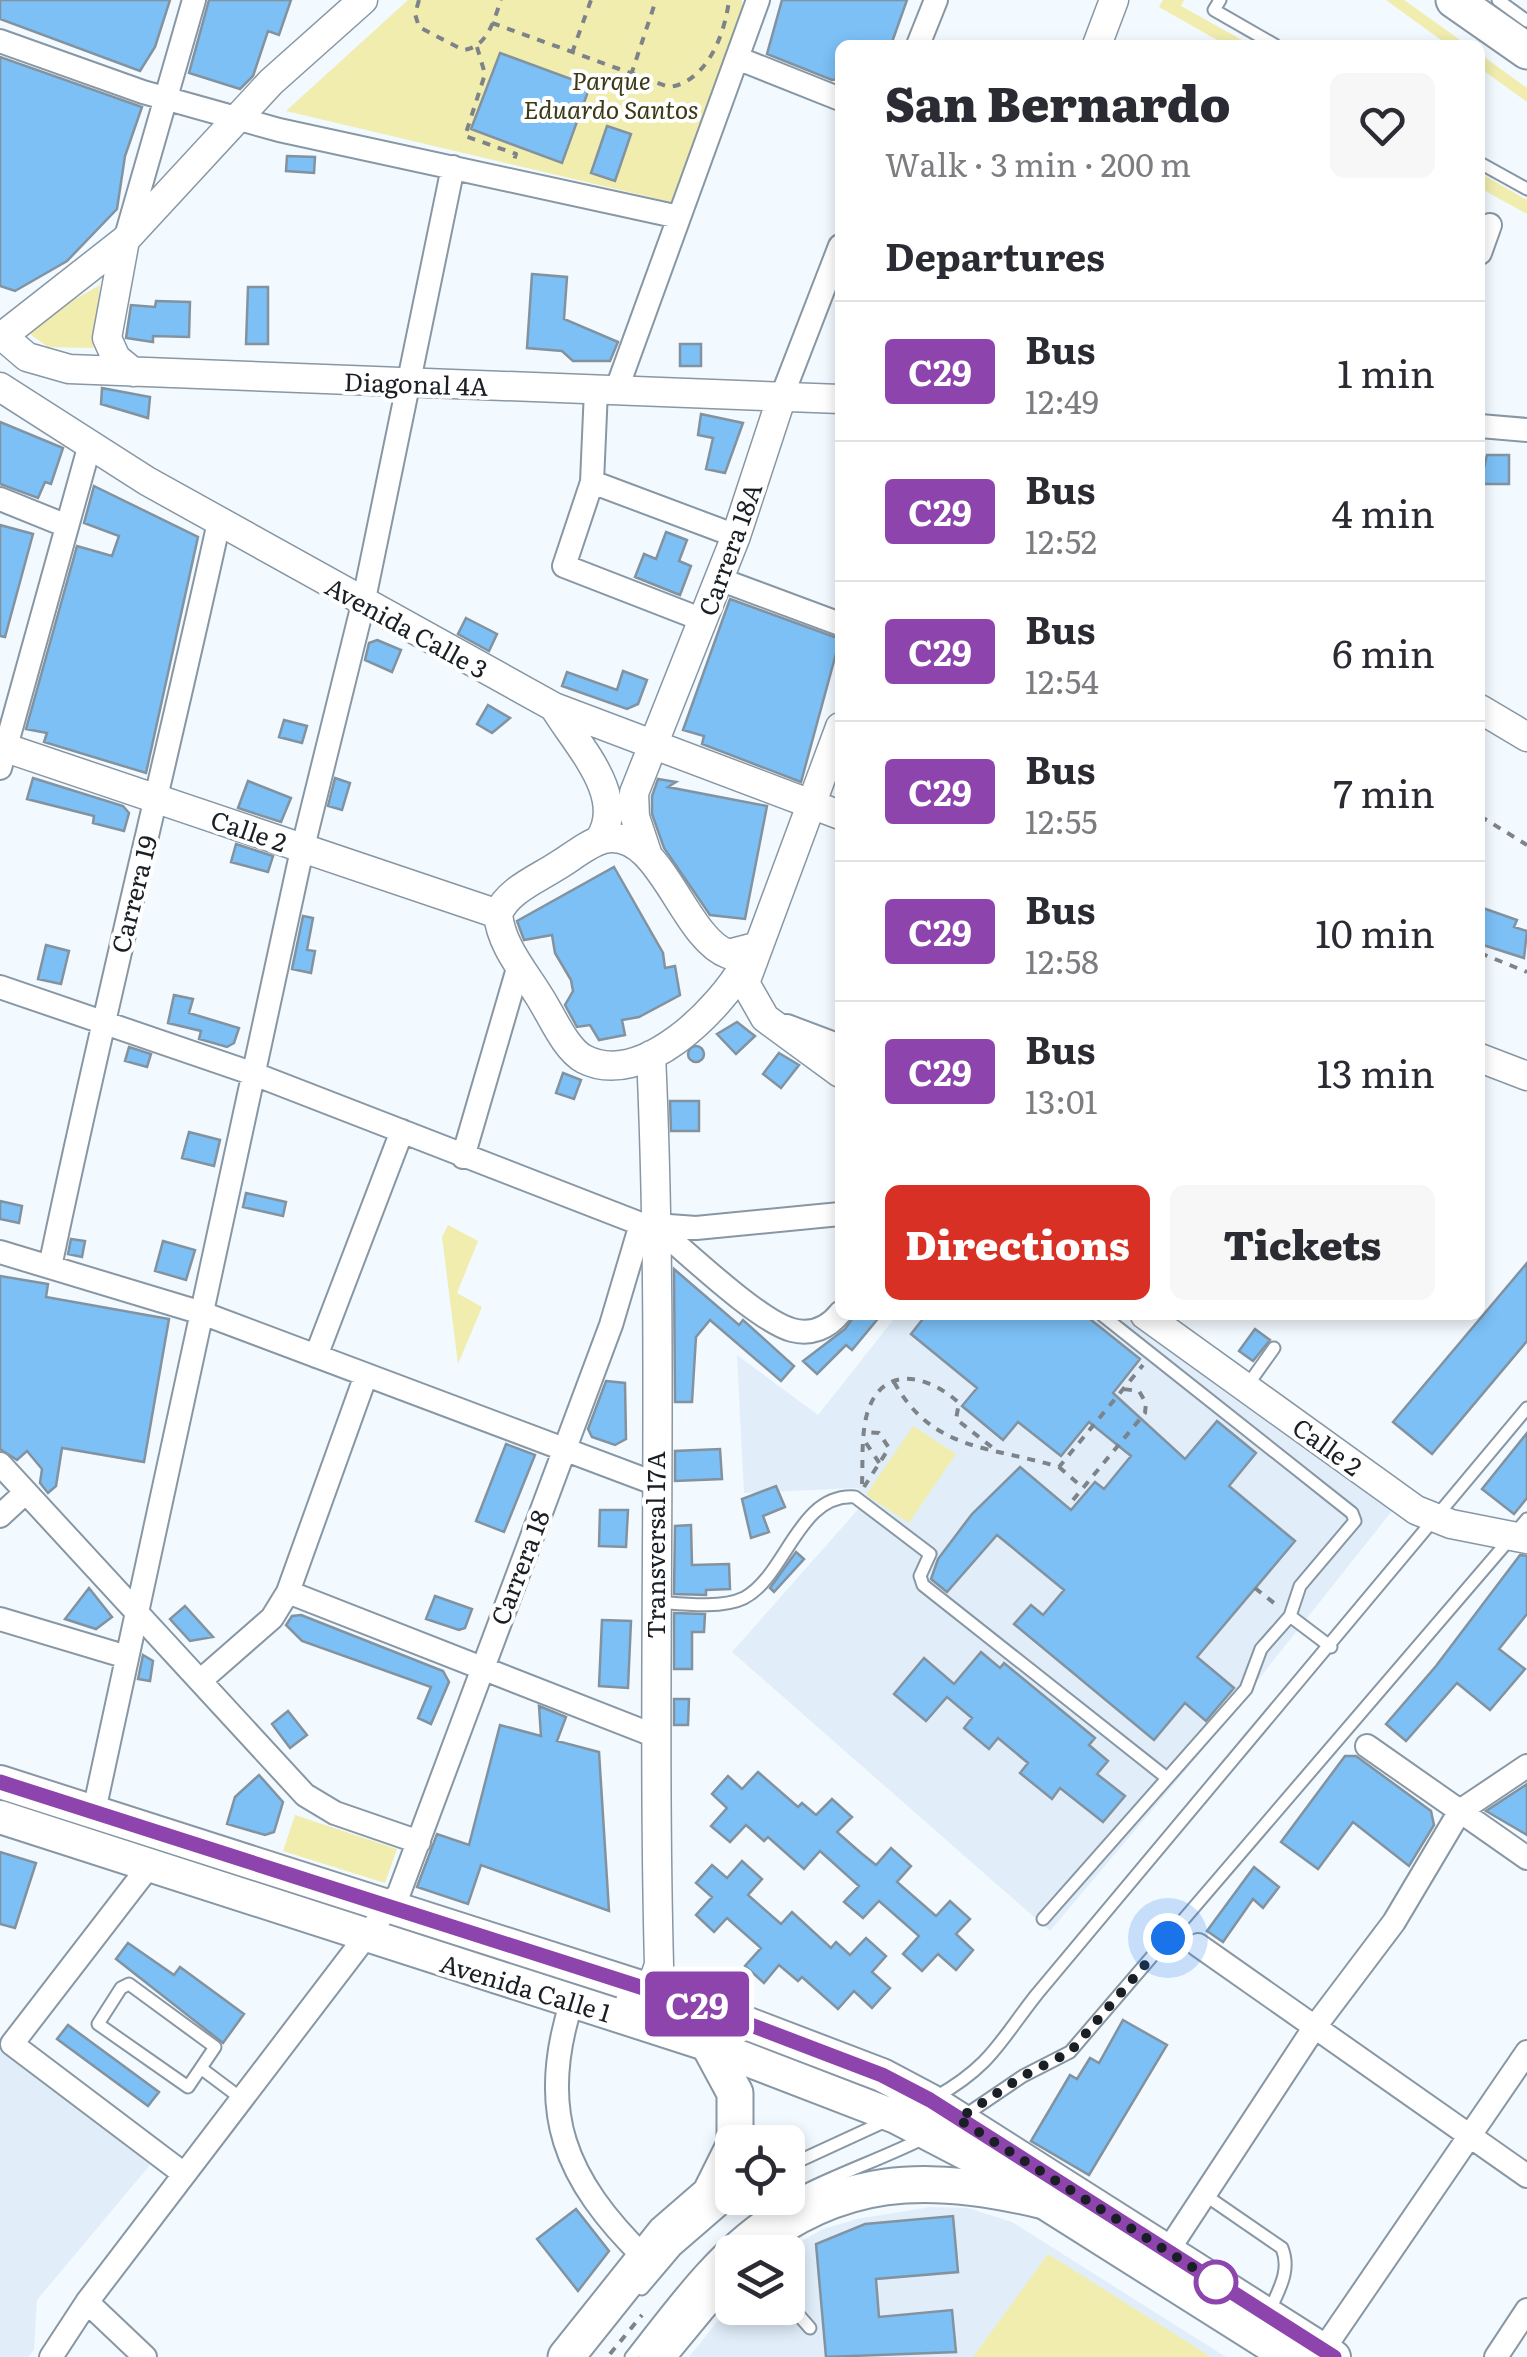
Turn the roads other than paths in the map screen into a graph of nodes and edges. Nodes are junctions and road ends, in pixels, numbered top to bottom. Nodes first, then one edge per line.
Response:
1 (194, 0) edge
2 (363, 0) edge
3 (758, 0) edge
4 (936, 0) edge
5 (1114, 0) edge
6 (1220, 0) edge
7 (1454, 0) edge
8 (1498, 0) edge
9 (1527, 21) edge
10 (0, 40) edge
11 (920, 40) edge
12 (1100, 40) edge
13 (1266, 40) edge
14 (1527, 51) edge
15 (736, 58) junction
16 (164, 97) junction
17 (835, 97) edge
18 (235, 118) junction
19 (1485, 165) edge
20 (452, 168) junction
21 (1527, 190) edge
22 (679, 217) junction
23 (1490, 224) dead end
24 (1485, 238) edge
25 (125, 240) junction
26 (835, 259) edge
27 (1, 336) edge
28 (133, 372) junction
29 (410, 382) junction
30 (0, 387) edge
31 (606, 390) junction
32 (782, 396) junction
33 (835, 400) edge
34 (1527, 430) edge
35 (1485, 431) edge
36 (90, 444) junction
37 (592, 482) junction
38 (0, 499) edge
39 (219, 522) junction
40 (67, 526) junction
41 (736, 536) junction
42 (719, 580) junction
43 (363, 604) junction
44 (703, 620) junction
45 (835, 622) edge
46 (554, 707) junction
47 (1485, 711) edge
48 (1525, 731) edge
49 (835, 739) edge
50 (655, 744) junction
51 (2, 754) edge
52 (158, 799) junction
53 (809, 803) junction
54 (835, 812) edge
55 (599, 840) junction
56 (303, 848) junction
57 (646, 853) junction
58 (498, 914) junction
59 (698, 930) junction
60 (755, 947) junction
61 (519, 965) junction
62 (0, 988) edge
63 (765, 1018) junction
64 (101, 1019) junction
65 (693, 1026) junction
66 (835, 1044) edge
67 (651, 1056) junction
68 (1485, 1060) edge
69 (835, 1068) edge
70 (257, 1075) junction
71 (1527, 1076) edge
72 (402, 1132) junction
73 (463, 1156) junction
74 (835, 1214) edge
75 (649, 1226) junction
76 (0, 1252) edge
77 (50, 1267) junction
78 (202, 1314) junction
79 (835, 1319) edge
80 (1108, 1320) edge
81 (1156, 1320) edge
82 (1274, 1348) dead end
83 (316, 1356) junction
84 (366, 1375) junction
85 (1246, 1386) junction
86 (1527, 1408) edge
87 (564, 1449) junction
88 (0, 1464) edge
89 (654, 1483) junction
90 (26, 1492) junction
91 (0, 1516) edge
92 (1437, 1521) junction
93 (1522, 1531) edge
94 (288, 1592) junction
95 (654, 1602) junction
96 (136, 1613) junction
97 (1290, 1616) junction
98 (0, 1619) edge
99 (1331, 1647) junction
100 (127, 1657) junction
101 (481, 1667) junction
102 (200, 1681) junction
103 (653, 1735) junction
104 (1202, 1737) junction
105 (1367, 1746) dead end
106 (1216, 1747) dead end
107 (1527, 1766) edge
108 (1167, 1778) junction
109 (0, 1782) edge
110 (94, 1811) junction
111 (1460, 1811) junction
112 (0, 1817) edge
113 (419, 1842) junction
114 (1527, 1858) edge
115 (150, 1865) junction
116 (390, 1907) junction
117 (1043, 1919) dead end
118 (367, 1937) junction
119 (1198, 1945) dead end
120 (647, 1988) junction
121 (572, 2001) junction
122 (614, 2014) junction
123 (1314, 2028) junction
124 (709, 2045) junction
125 (1527, 2052) edge
126 (202, 2069) junction
127 (242, 2099) junction
128 (930, 2100) junction
129 (896, 2117) junction
130 (738, 2125) edge
131 (945, 2127) junction
132 (1470, 2136) junction
133 (805, 2158) edge
134 (184, 2174) junction
135 (1527, 2176) edge
136 (715, 2184) edge
137 (1205, 2195) junction
138 (1040, 2200) junction
139 (715, 2215) edge
140 (768, 2235) edge
141 (645, 2258) junction
142 (1161, 2262) junction
143 (715, 2286) edge
144 (637, 2295) dead end
145 (87, 2302) junction
146 (1268, 2314) junction
147 (1524, 2320) edge
148 (805, 2322) edge
149 (810, 2328) dead end
150 (1325, 2355) edge
151 (51, 2357) edge
152 (145, 2357) edge
153 (566, 2357) edge
154 (630, 2357) edge
155 (656, 2357) edge
156 (1289, 2357) edge
157 (1496, 2357) edge

1 - 16 street
2 - 18 street
3 - 15 street
4 - 11 street
5 - 12 street
6 - 13 lane
7 - 14 main road
8 - 9 lane
10 - 16 street
15 - 17 street
15 - 22 street
16 - 18 street
16 - 25 street
18 - 20 street
18 - 25 street
19 - 21 lane
20 - 22 street
20 - 29 street
22 - 31 street
23 - 24 street
25 - 27 street
25 - 28 street
26 - 32 street, Carrera 18A
27 - 28 street, Diagonal 4A
28 - 29 street, Diagonal 4A
29 - 31 street, Diagonal 4A
29 - 43 street
30 - 36 street, Avenida Calle 3
31 - 32 street, Diagonal 4A
31 - 37 street
32 - 33 street, Diagonal 4A
32 - 41 street, Carrera 18A
34 - 35 street
36 - 39 street, Avenida Calle 3
36 - 40 street
37 - 41 street
37 - 44 street
38 - 40 street
39 - 43 street, Avenida Calle 3
39 - 52 street, Carrera 19
40 - 51 street
41 - 42 street, Carrera 18A
42 - 44 street, Carrera 18A
42 - 45 street
43 - 46 street, Avenida Calle 3
43 - 56 street
44 - 50 street, Carrera 18A
46 - 50 street, Avenida Calle 3
46 - 55 street
47 - 48 street
49 - 53 street
50 - 53 street, Avenida Calle 3
50 - 57 street, Carrera 18A
51 - 52 street, Calle 2
52 - 56 street, Calle 2
52 - 64 street, Carrera 19
53 - 54 street, Avenida Calle 3
53 - 60 street
55 - 57 street
55 - 58 street
56 - 58 street, Calle 2
56 - 70 street
57 - 59 street
58 - 61 street
59 - 60 street
59 - 65 street
60 - 63 street
60 - 65 street
61 - 67 street
61 - 73 street
62 - 64 street
63 - 65 street
63 - 66 street
63 - 69 street
64 - 70 street
64 - 77 street, Carrera 19
65 - 67 street
67 - 75 street, Transversal 17A
68 - 71 street
70 - 72 street
70 - 78 street
72 - 73 street
72 - 83 street
73 - 75 street
74 - 75 street
75 - 79 street
75 - 87 street, Carrera 18
75 - 89 street, Transversal 17A
76 - 77 street
77 - 78 street
78 - 83 street
78 - 96 street
80 - 97 lane
81 - 85 street, Calle 2
82 - 85 lane
83 - 84 street
84 - 87 street
84 - 94 street
85 - 92 street, Calle 2
86 - 92 lane
87 - 89 street
87 - 101 street, Carrera 18
88 - 90 street
89 - 95 street, Transversal 17A
90 - 91 street
90 - 96 street
92 - 93 street, Calle 2
92 - 99 lane
93 - 131 lane
94 - 101 street
94 - 102 street
95 - 103 street, Transversal 17A
95 - 108 lane
96 - 100 street
96 - 102 street
97 - 99 lane
97 - 104 lane
98 - 100 street
99 - 128 lane
100 - 110 street
101 - 103 street
101 - 113 street, Carrera 18
102 - 113 street
103 - 120 street, Transversal 17A
104 - 106 lane
104 - 108 lane
105 - 111 street
107 - 111 street
108 - 117 lane
109 - 110 main road, Avenida Calle 1
110 - 116 main road, Avenida Calle 1
111 - 114 street
111 - 123 street
112 - 115 main road, Avenida Calle 1
113 - 116 street, Carrera 18
115 - 118 main road, Avenida Calle 1
115 - 134 street
116 - 118 street, Carrera 18
116 - 120 main road, Avenida Calle 1
118 - 121 main road, Avenida Calle 1
118 - 127 street, Carrera 18
119 - 123 street
120 - 122 street
120 - 128 main road, Avenida Calle 1
121 - 122 main road, Avenida Calle 1
121 - 141 street
122 - 124 main road, Avenida Calle 1
123 - 132 street
123 - 137 street
124 - 129 main road, Avenida Calle 1
124 - 130 main road
125 - 132 street
126 - 126 lane
126 - 127 lane
127 - 134 street, Carrera 18
128 - 129 lane
128 - 131 main road, Avenida Calle 1
129 - 131 main road, Avenida Calle 1
129 - 133 lane
131 - 138 main road, Avenida Calle 1
131 - 142 main road, Avenida Calle 1
131 - 154 lane
132 - 135 street
132 - 150 street
134 - 145 street, Carrera 18
136 - 141 main road
137 - 142 street
137 - 146 lane
138 - 140 main road
138 - 142 main road, Avenida Calle 1
139 - 144 lane
141 - 153 main road
142 - 146 main road, Avenida Calle 1
142 - 156 main road, Avenida Calle 1
143 - 155 main road
145 - 151 street, Carrera 18
145 - 152 street
146 - 150 main road, Avenida Calle 1
147 - 157 street
148 - 149 lane

